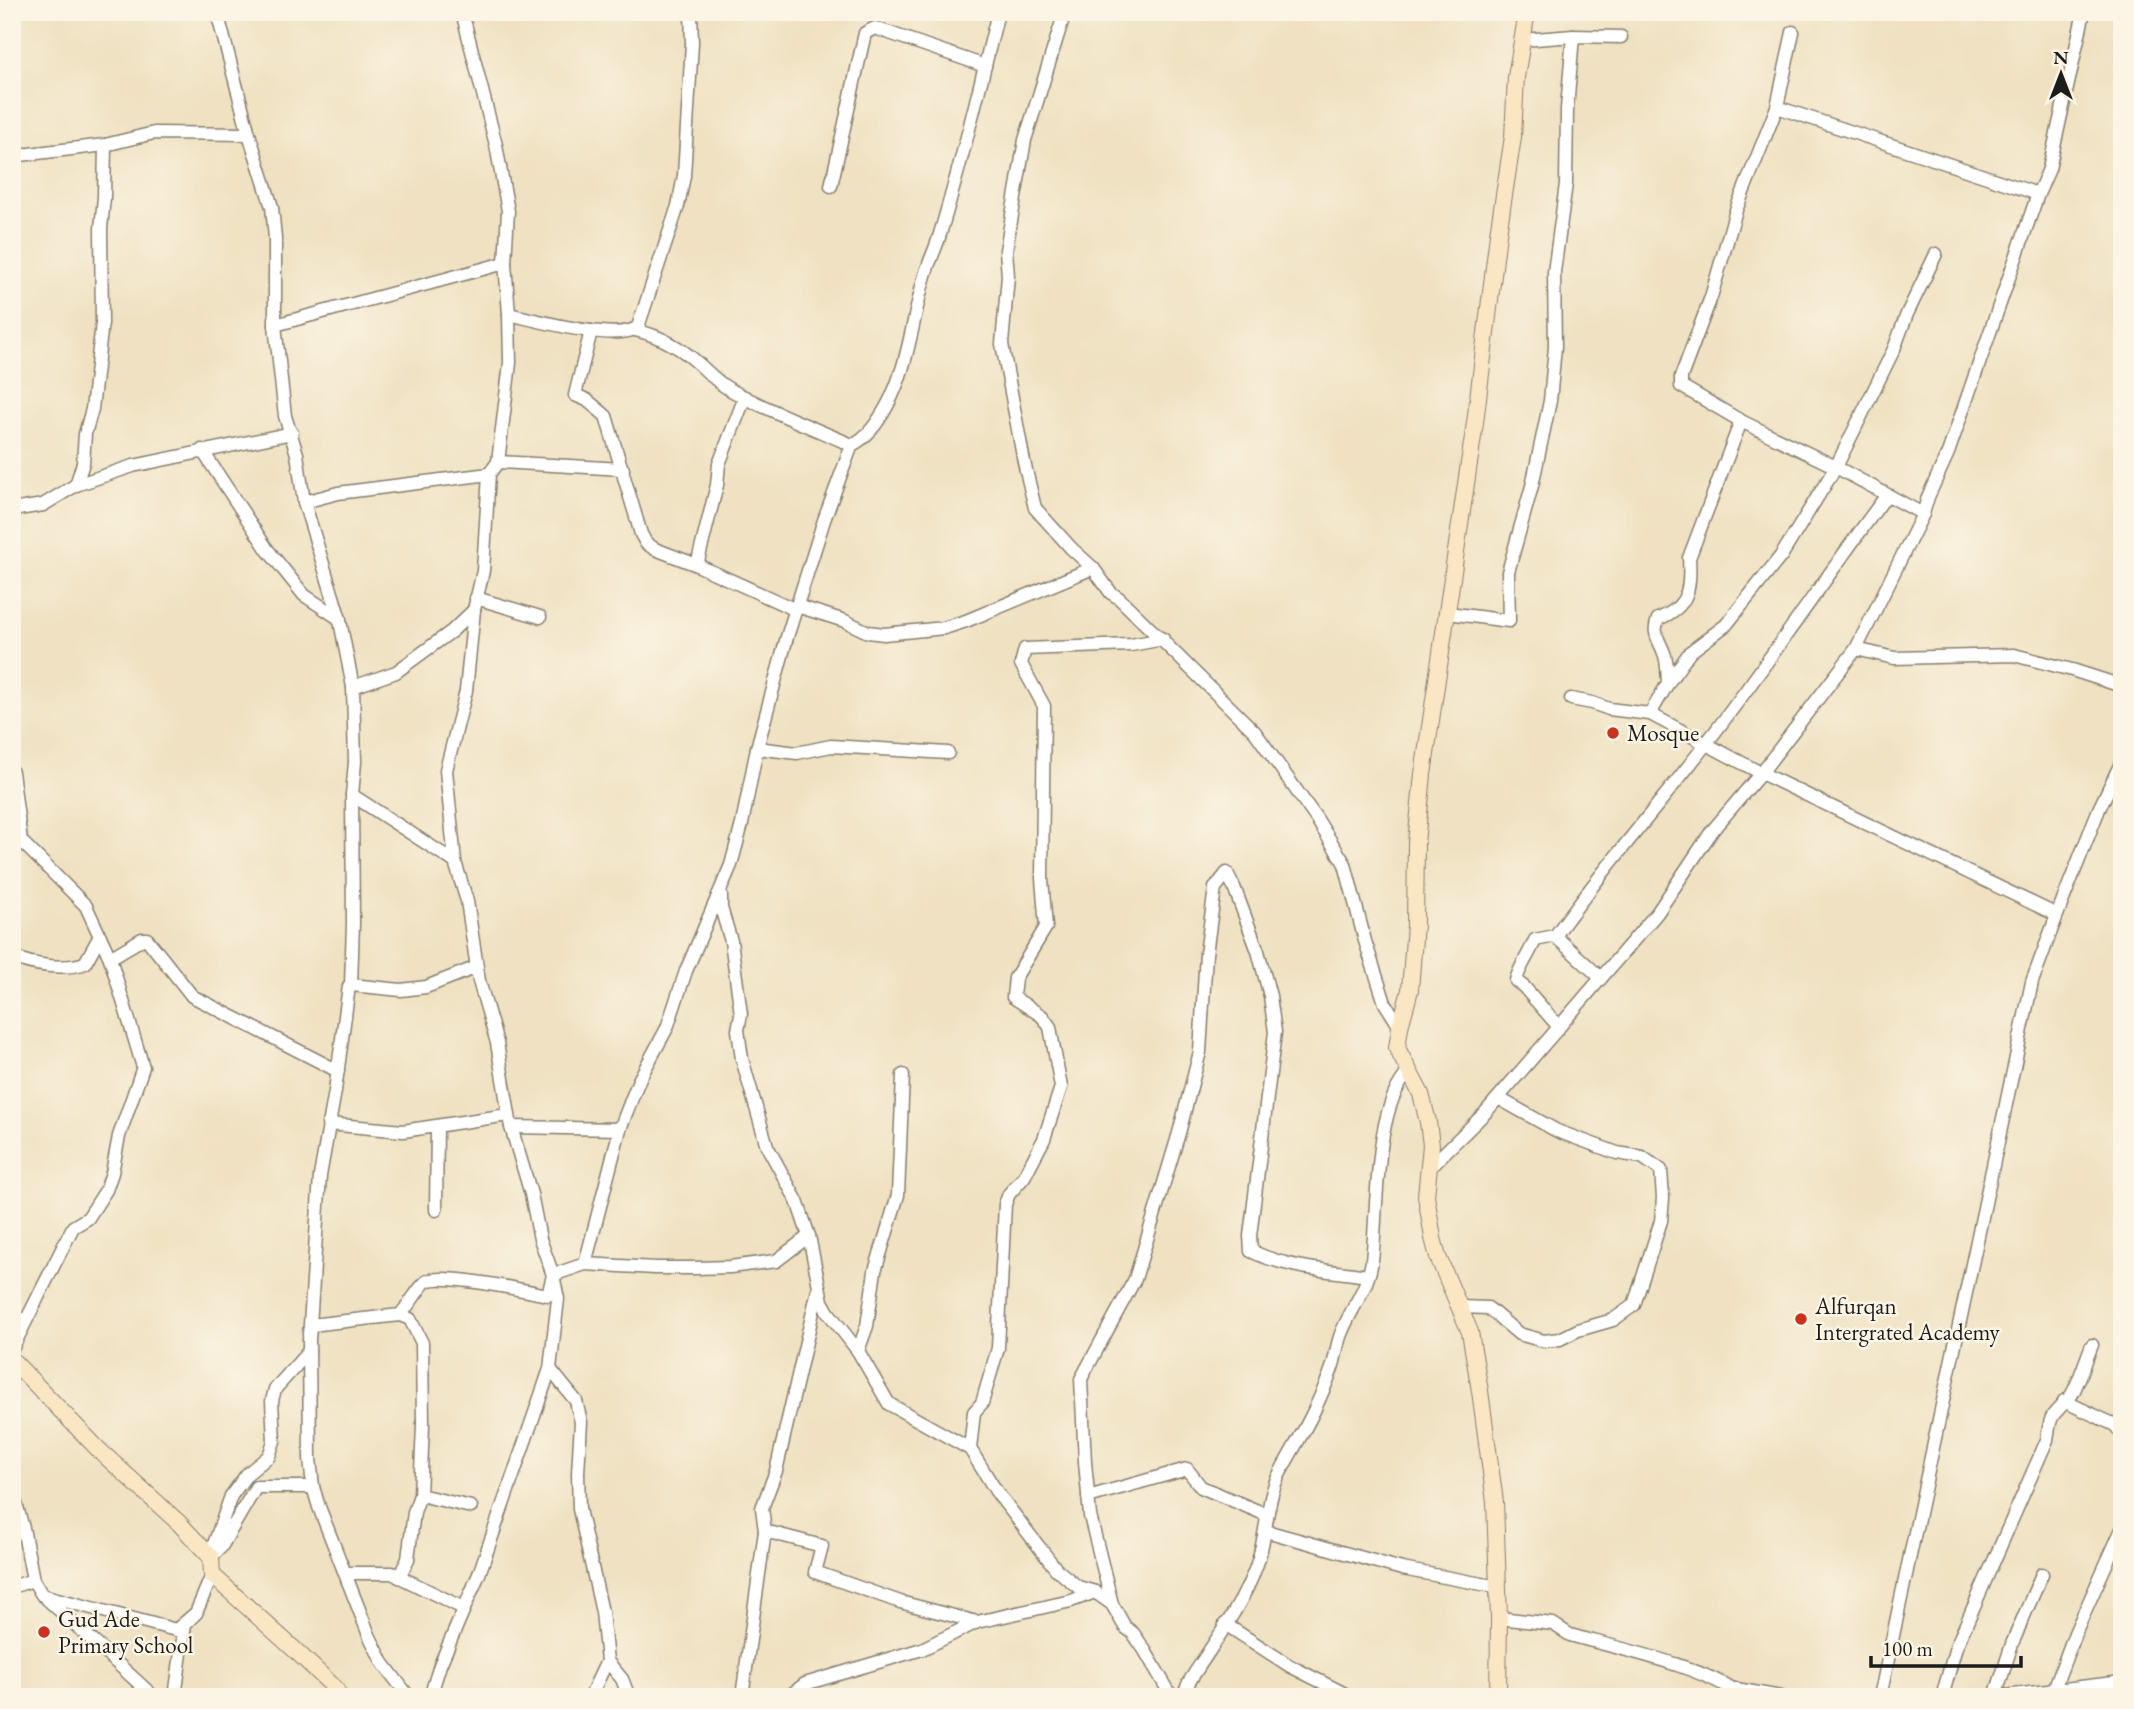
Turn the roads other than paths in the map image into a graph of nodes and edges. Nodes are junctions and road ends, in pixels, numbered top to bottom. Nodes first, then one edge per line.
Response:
1 (217, 12) edge
2 (462, 12) edge
3 (691, 12) edge
4 (998, 12) edge
5 (1065, 12) edge
6 (1527, 12) edge
7 (2084, 12) edge
8 (1793, 32) dead end
9 (1573, 36) junction
10 (1621, 37) dead end
11 (1522, 40) junction
12 (985, 66) junction
13 (1777, 107) junction
14 (249, 134) junction
15 (105, 145) junction
16 (12, 156) edge
17 (831, 186) dead end
18 (2038, 194) junction
19 (1936, 254) dead end
20 (505, 263) junction
21 (509, 314) junction
22 (275, 325) junction
23 (635, 330) junction
24 (592, 331) junction
25 (746, 397) junction
26 (1741, 421) junction
27 (292, 433) junction
28 (852, 445) junction
29 (202, 450) junction
30 (498, 463) junction
31 (1836, 467) junction
32 (623, 469) junction
33 (489, 474) junction
34 (76, 485) junction
35 (1886, 496) junction
36 (304, 502) junction
37 (12, 510) edge
38 (1923, 514) junction
39 (697, 565) junction
40 (1093, 568) junction
41 (475, 604) junction
42 (796, 608) junction
43 (1448, 613) junction
44 (540, 617) dead end
45 (340, 619) junction
46 (1163, 639) junction
47 (1856, 649) junction
48 (1668, 683) junction
49 (2122, 686) edge
50 (353, 687) junction
51 (1571, 699) dead end
52 (1650, 714) junction
53 (1707, 743) junction
54 (757, 748) junction
55 (948, 753) dead end
56 (2122, 761) edge
57 (12, 772) edge
58 (1761, 773) junction
59 (352, 795) junction
60 (456, 862) junction
61 (722, 888) junction
62 (2057, 915) junction
63 (100, 936) junction
64 (1555, 936) junction
65 (12, 956) edge
66 (110, 958) junction
67 (477, 967) junction
68 (1601, 978) junction
69 (351, 985) junction
70 (1400, 1027) junction
71 (1559, 1027) junction
72 (338, 1071) junction
73 (1410, 1071) junction
74 (903, 1075) dead end
75 (1498, 1098) junction
76 (509, 1121) junction
77 (328, 1124) junction
78 (437, 1127) junction
79 (620, 1129) junction
80 (1429, 1168) junction
81 (436, 1210) dead end
82 (809, 1236) junction
83 (585, 1264) junction
84 (553, 1275) junction
85 (1368, 1276) junction
86 (819, 1283) junction
87 (1460, 1307) junction
88 (400, 1315) junction
89 (309, 1345) junction
90 (2092, 1345) dead end
91 (858, 1351) junction
92 (14, 1361) edge
93 (550, 1369) junction
94 (2064, 1401) junction
95 (2122, 1433) edge
96 (970, 1449) junction
97 (313, 1488) junction
98 (12, 1490) edge
99 (420, 1495) junction
100 (1088, 1497) junction
101 (471, 1507) dead end
102 (1267, 1516) junction
103 (2122, 1529) edge
104 (765, 1531) junction
105 (1266, 1531) junction
106 (209, 1555) junction
107 (2042, 1574) dead end
108 (212, 1575) junction
109 (399, 1577) junction
110 (33, 1580) junction
111 (348, 1583) junction
112 (12, 1587) edge
113 (1498, 1587) junction
114 (1095, 1592) junction
115 (42, 1595) junction
116 (1112, 1604) junction
117 (463, 1608) junction
118 (196, 1613) junction
119 (1499, 1618) junction
120 (977, 1622) junction
121 (1225, 1624) junction
122 (607, 1661) junction
123 (2122, 1682) edge
124 (2053, 1692) junction
125 (1739, 1693) edge
126 (155, 1697) edge
127 (175, 1697) edge
128 (340, 1697) edge
129 (409, 1697) edge
130 (430, 1697) edge
131 (590, 1697) edge
132 (629, 1697) edge
133 (742, 1697) edge
134 (788, 1697) edge
135 (1172, 1697) edge
136 (1182, 1697) edge
137 (1351, 1697) edge
138 (1498, 1697) edge
139 (1781, 1697) edge
140 (1880, 1697) edge
141 (1942, 1697) edge
142 (1996, 1697) edge

1 - 14 street
2 - 20 street
3 - 23 street
4 - 12 street
5 - 40 street
6 - 11 street
7 - 18 street
8 - 13 street
9 - 10 street
9 - 11 street
9 - 43 street
11 - 43 street
12 - 17 street
12 - 28 street
13 - 18 street
13 - 26 street
14 - 15 street
14 - 22 street
15 - 16 street
15 - 34 street
18 - 38 street
19 - 31 street
20 - 21 street
20 - 22 street
21 - 24 street
21 - 30 street
22 - 27 street
23 - 24 street
23 - 25 street
24 - 32 street
25 - 28 street
25 - 39 street
26 - 31 street
26 - 48 street
27 - 29 street
27 - 36 street
28 - 42 street
29 - 34 street
29 - 45 street
30 - 32 street
30 - 33 street
31 - 35 street
31 - 48 street
32 - 39 street
33 - 36 street
33 - 41 street
34 - 37 street
35 - 38 street
35 - 53 street
36 - 45 street
38 - 47 street
39 - 42 street
40 - 42 street
40 - 46 street
41 - 44 street
41 - 50 street
41 - 60 street
42 - 54 street
43 - 70 street
45 - 50 street
46 - 70 street
46 - 96 street
47 - 49 street
47 - 58 street
48 - 52 street
50 - 59 street
51 - 52 street
52 - 53 street
53 - 58 street
53 - 64 street
54 - 55 street
54 - 61 street
56 - 62 street
57 - 63 street
58 - 62 street
58 - 68 street
59 - 60 street
59 - 69 street
60 - 67 street
61 - 79 street
61 - 82 street
62 - 140 street
63 - 65 street
63 - 66 street
64 - 68 street
64 - 71 street
66 - 72 street
66 - 92 street
67 - 69 street
67 - 76 street
68 - 71 street
69 - 72 street
70 - 73 street
71 - 75 street
72 - 77 street
73 - 80 street
73 - 85 street
74 - 91 street
75 - 80 street
75 - 87 street
76 - 78 street
76 - 79 street
76 - 84 street
77 - 78 street
77 - 89 street
78 - 81 street
79 - 83 street
80 - 87 street
82 - 83 street
82 - 86 street
83 - 84 street
84 - 88 street
84 - 93 street
85 - 100 street
85 - 102 street
86 - 91 street
86 - 104 street
87 - 113 street
88 - 89 street
88 - 99 street
89 - 97 street
89 - 106 street
90 - 94 street
91 - 96 street
92 - 106 street
93 - 117 street
93 - 122 street
94 - 95 street
94 - 141 street
96 - 114 street
97 - 106 street
97 - 111 street
98 - 110 street
99 - 101 street
99 - 109 street
100 - 102 street
100 - 116 street
102 - 105 street
103 - 124 street
104 - 120 street
104 - 133 street
105 - 113 street
105 - 121 street
106 - 108 street
107 - 142 street
108 - 118 street
108 - 128 street
109 - 111 street
109 - 117 street
110 - 112 street
110 - 115 street
111 - 129 street
113 - 119 street
114 - 116 street
114 - 120 street
115 - 118 street
115 - 126 street
116 - 135 street
117 - 130 street
118 - 127 street
119 - 125 street
119 - 138 street
120 - 134 street
121 - 136 street
121 - 137 street
122 - 131 street
122 - 132 street
123 - 124 street
124 - 142 street
125 - 139 street

